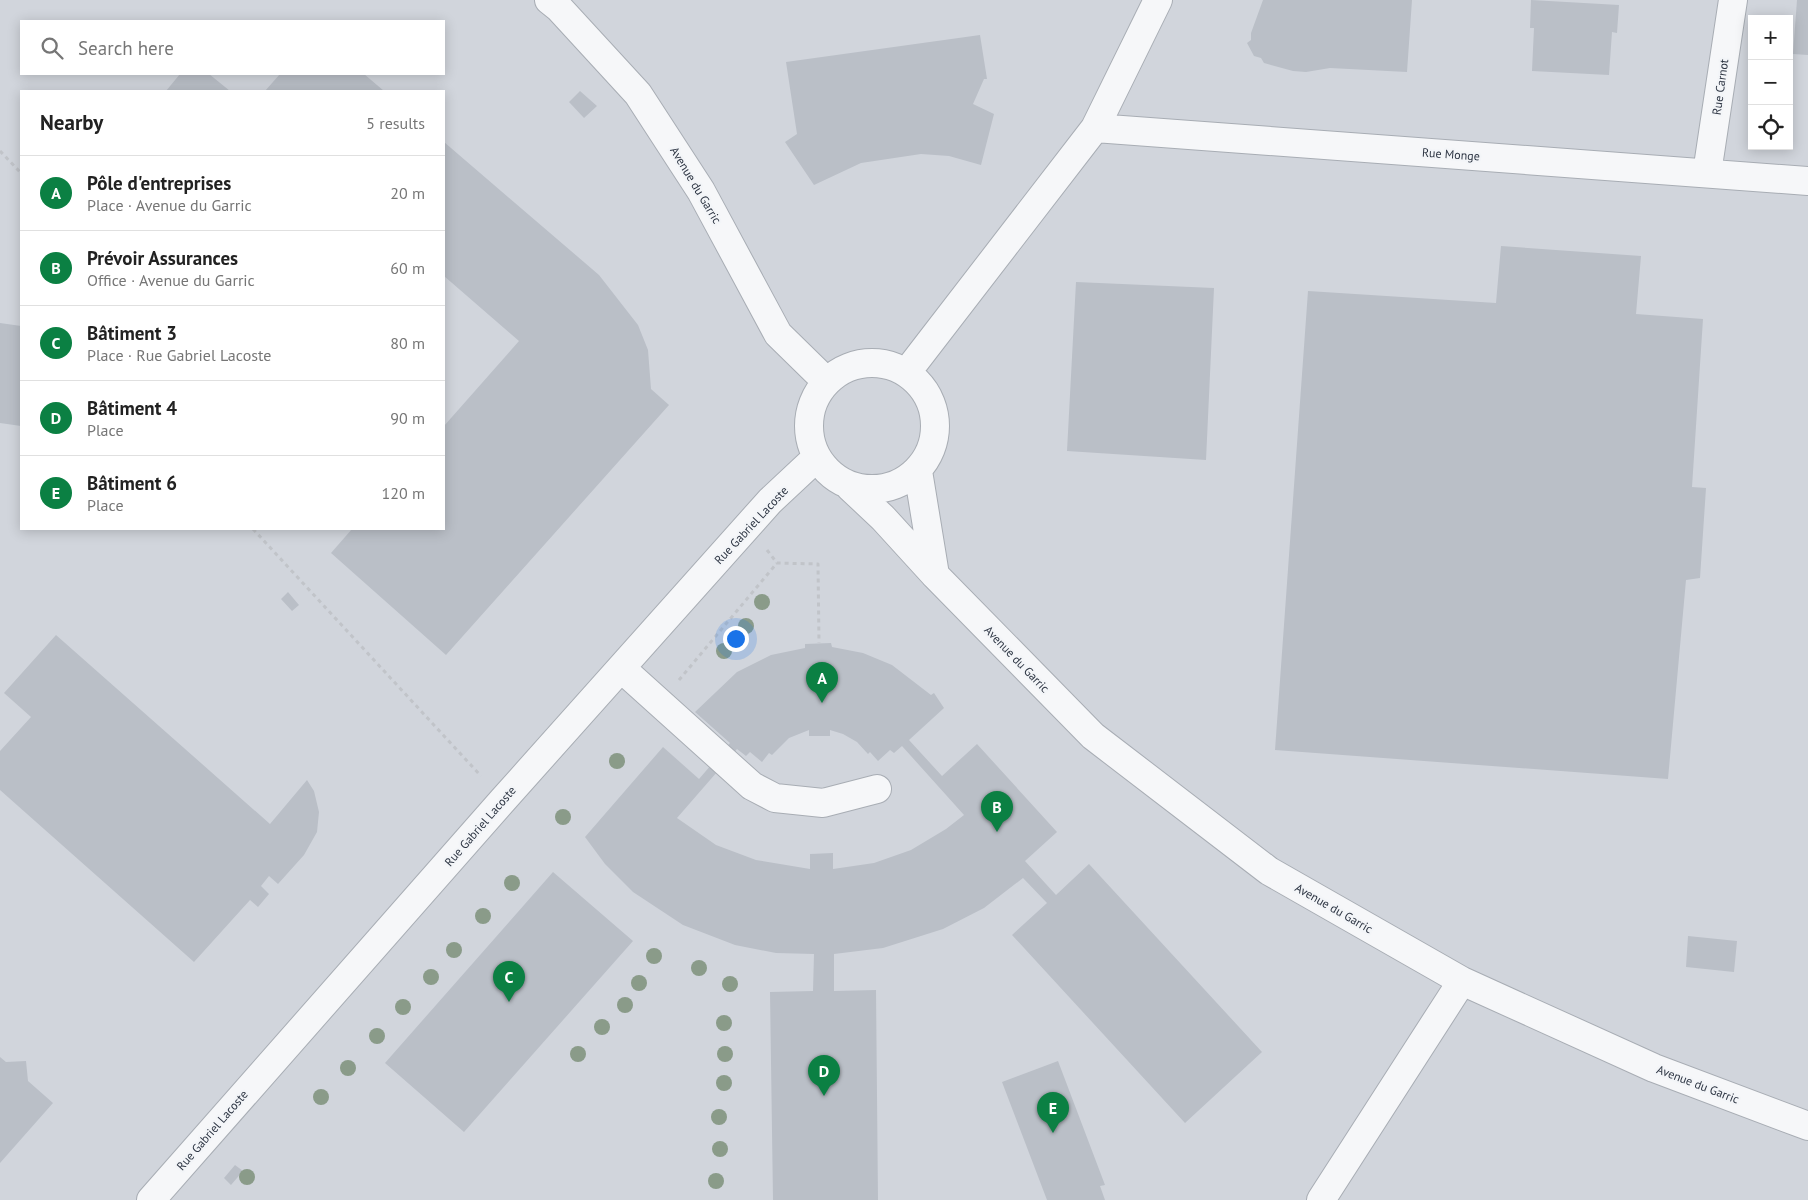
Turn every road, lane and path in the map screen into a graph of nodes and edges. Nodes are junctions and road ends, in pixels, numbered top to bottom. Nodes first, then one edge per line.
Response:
1 (549, 0) edge
2 (1158, 0) edge
3 (1733, 0) edge
4 (1095, 128) junction
5 (0, 151) edge
6 (20, 172) edge
7 (1708, 173) junction
8 (1808, 181) edge
9 (907, 372) junction
10 (826, 381) junction
11 (816, 458) junction
12 (918, 471) junction
13 (850, 487) junction
14 (750, 524) junction
15 (254, 530) edge
16 (777, 563) junction
17 (935, 574) junction
18 (819, 643) dead end
19 (621, 668) junction
20 (660, 703) junction
21 (877, 789) dead end
22 (503, 800) junction
23 (1462, 981) junction
24 (1808, 1126) edge
25 (157, 1198) edge
26 (1321, 1200) edge

1 - 10 street, Avenue du Garric
2 - 4 street
3 - 7 street, Rue Carnot
4 - 7 street, Rue Monge
4 - 9 street
5 - 6 path
7 - 8 street, Rue Monge
9 - 10 street
9 - 12 street
10 - 11 street
11 - 13 street
11 - 14 street, Rue Gabriel Lacoste
12 - 13 street
12 - 17 street
13 - 17 street, Avenue du Garric
14 - 16 path
14 - 19 street, Rue Gabriel Lacoste
15 - 22 path
16 - 18 path
16 - 20 path
17 - 23 street, Avenue du Garric
19 - 20 street
19 - 22 street, Rue Gabriel Lacoste
20 - 21 street
22 - 25 street, Rue Gabriel Lacoste
23 - 24 street, Avenue du Garric
23 - 26 street

